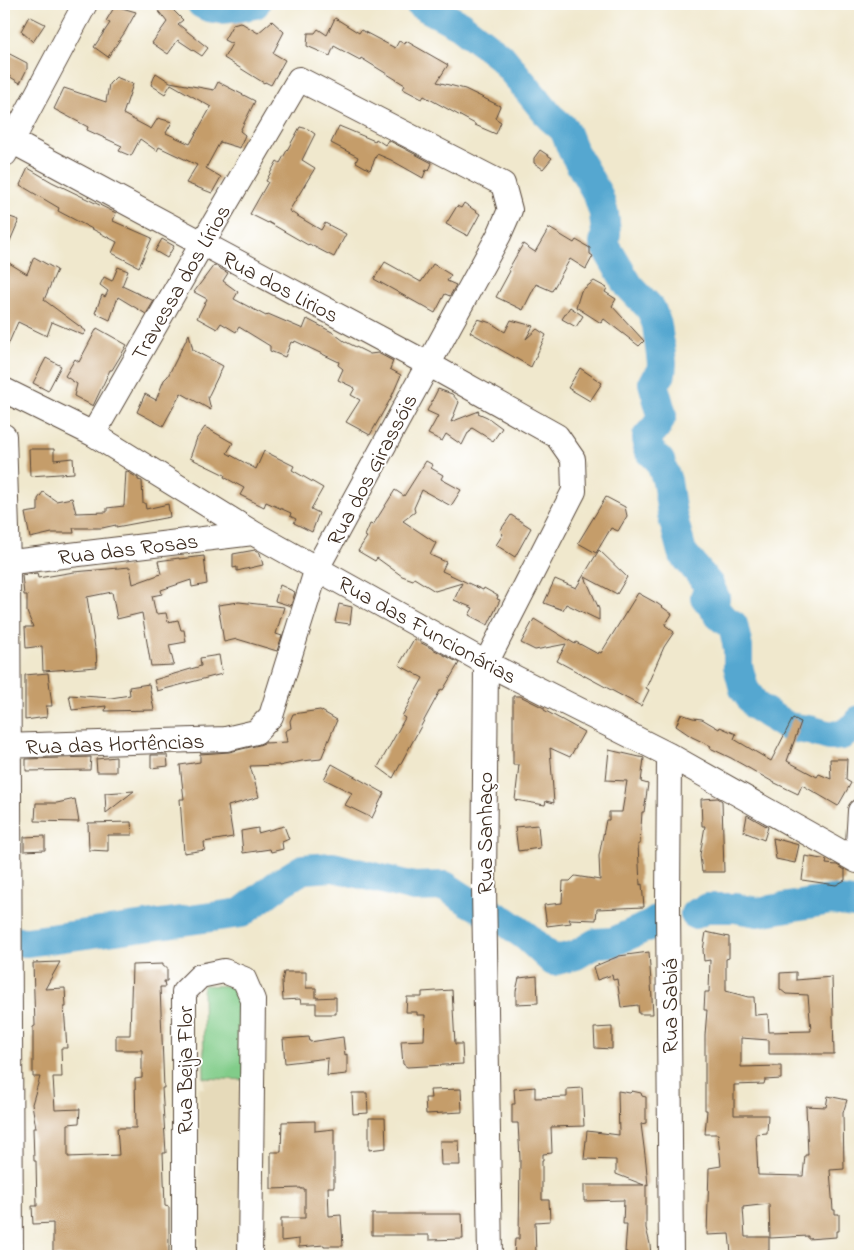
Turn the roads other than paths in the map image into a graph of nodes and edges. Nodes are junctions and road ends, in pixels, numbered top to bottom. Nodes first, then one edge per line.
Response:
1 (85, 4) edge
2 (299, 79) joint
3 (6, 145) edge
4 (202, 244) junction
5 (428, 364) junction
6 (4, 390) edge
7 (93, 434) junction
8 (4, 436) edge
9 (557, 436) joint
10 (253, 533) junction
11 (6, 562) edge
12 (317, 568) junction
13 (486, 663) junction
14 (226, 739) joint
15 (6, 746) edge
16 (669, 755) junction
17 (860, 811) edge
18 (10, 1256) edge
19 (184, 1256) edge
20 (250, 1256) edge
21 (490, 1256) edge
22 (671, 1256) edge

1 - 3 street
2 - 4 street, Travessa dos Lírios
2 - 5 street, Rua dos Girassóis
3 - 4 street, Rua dos Lirios
4 - 5 street, Rua dos Lirios
4 - 7 street, Travessa dos Lírios
5 - 9 street, Rua dos Lirios
5 - 12 street, Rua dos Girassóis
6 - 7 street, Rua das Funcionárias
7 - 10 street, Rua das Funcionárias
8 - 11 street
9 - 13 street, Rua Sanhaço
10 - 11 street, Rua das Rosas
10 - 12 street, Rua das Funcionárias
11 - 15 street
12 - 13 street, Rua das Funcionárias
12 - 14 street, Rua dos Girassóis
13 - 16 street, Rua das Funcionárias
13 - 21 street, Rua Sanhaço
14 - 15 street, Rua das Hortências
15 - 18 street
16 - 17 street, Rua das Funcionárias
16 - 22 street, Rua Sabiá
19 - 20 street, Rua Beija Flor

